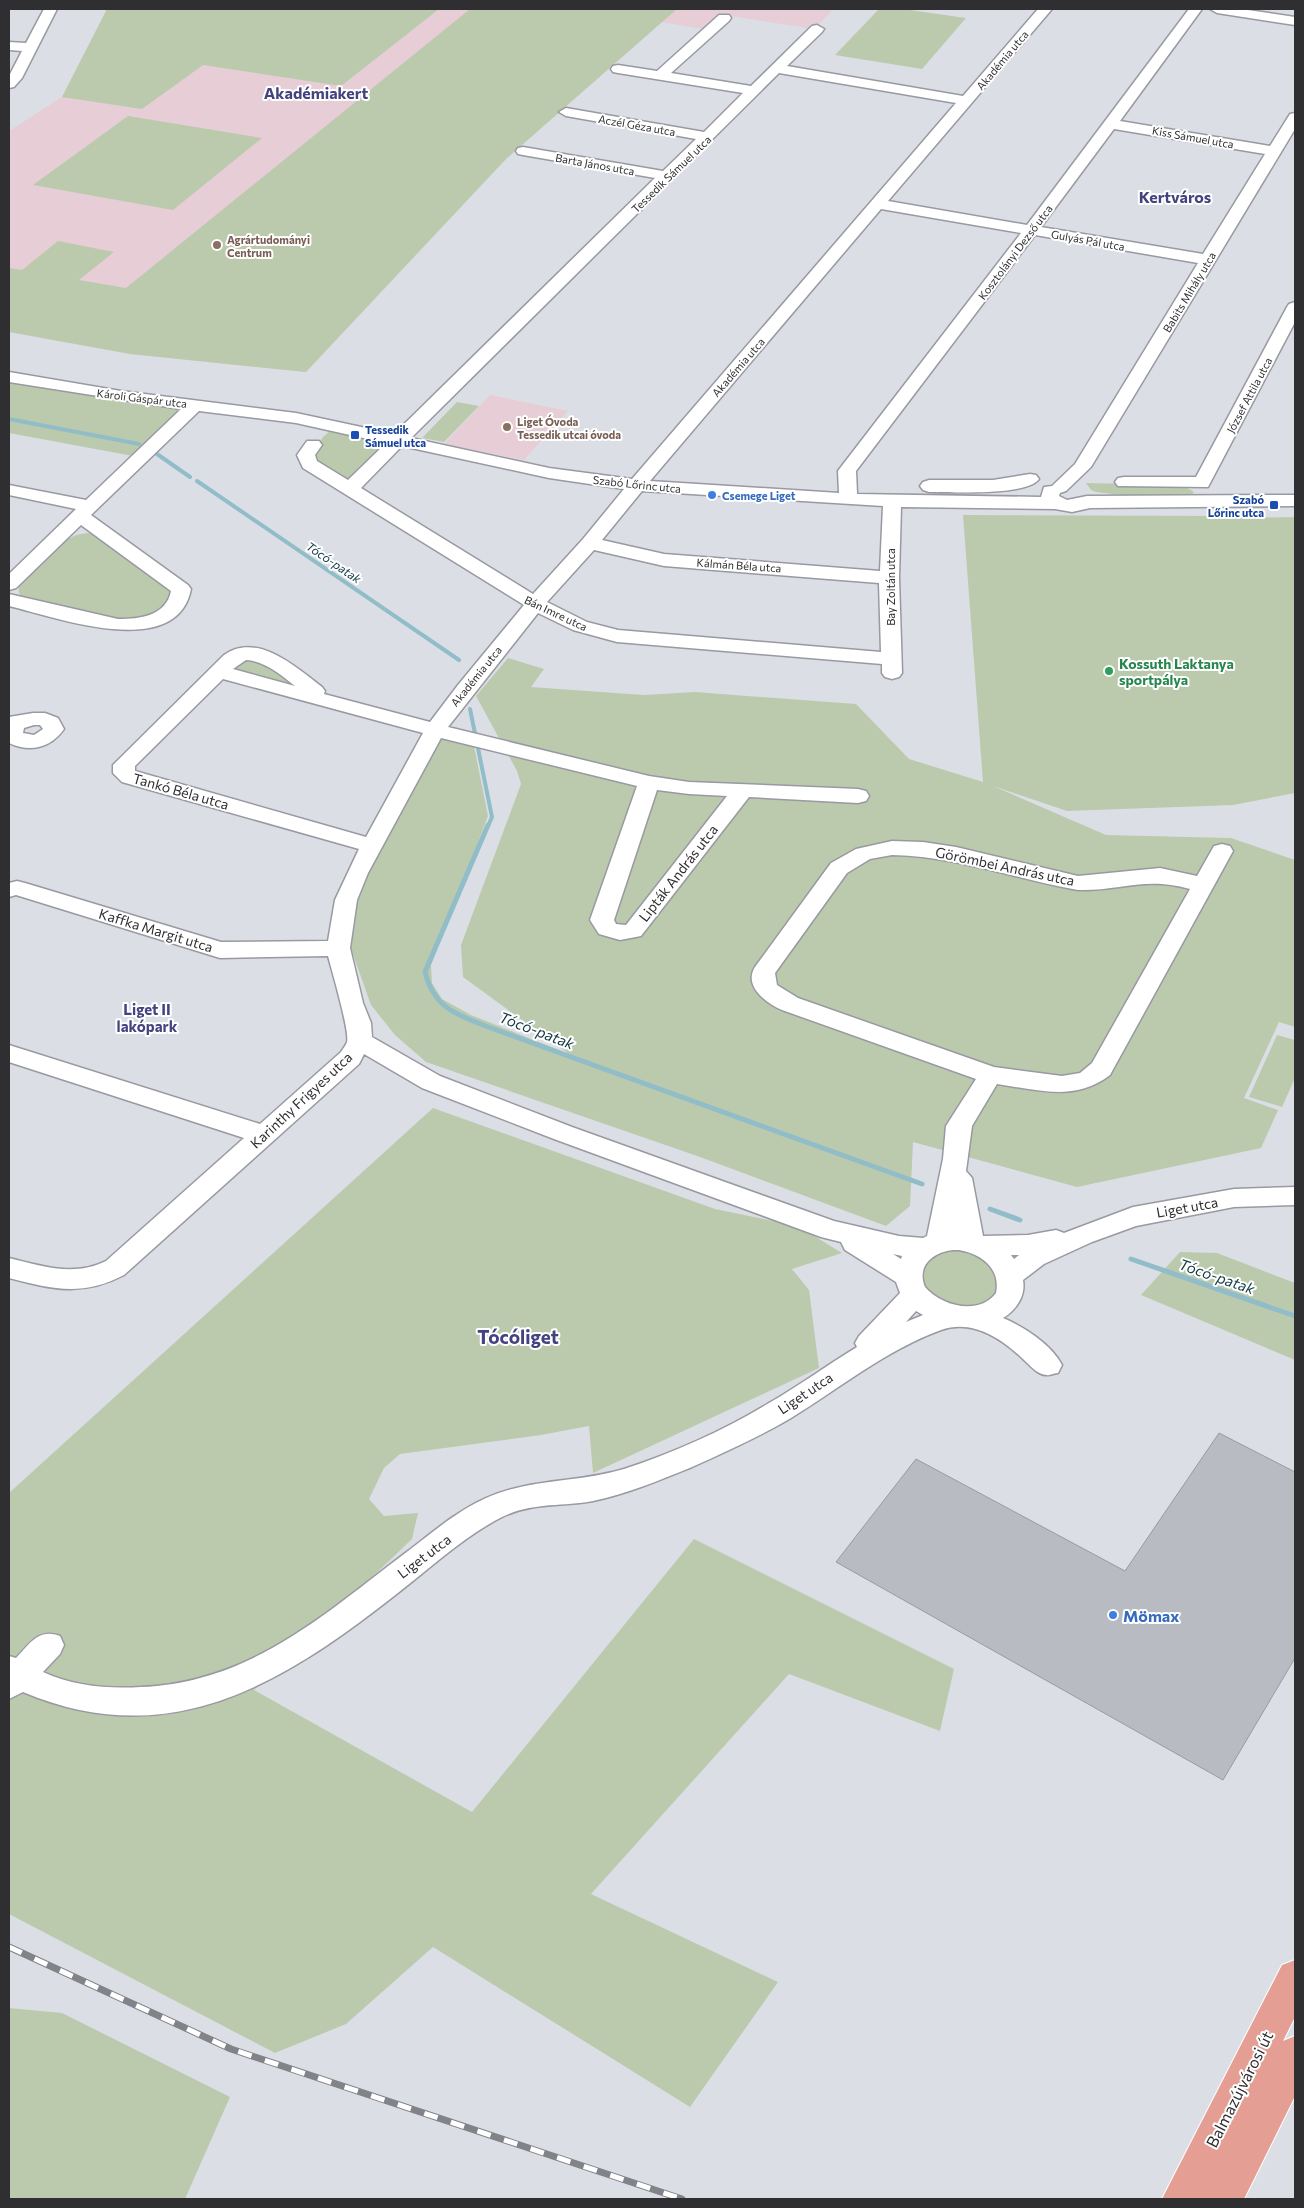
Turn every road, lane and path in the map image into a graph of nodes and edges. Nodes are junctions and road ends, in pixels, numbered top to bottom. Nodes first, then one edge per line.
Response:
1 (50, 9) edge
2 (1045, 9) edge
3 (1196, 9) edge
4 (1217, 9) edge
5 (724, 18) dead end
6 (1295, 21) edge
7 (817, 29) dead end
8 (9, 46) edge
9 (32, 46) junction
10 (618, 69) dead end
11 (778, 69) junction
12 (660, 76) junction
13 (9, 84) edge
14 (756, 91) junction
15 (967, 101) junction
16 (566, 112) dead end
17 (1295, 117) edge
18 (1111, 124) junction
19 (709, 138) junction
20 (523, 151) dead end
21 (1274, 151) junction
22 (667, 176) junction
23 (878, 204) junction
24 (1031, 230) junction
25 (1208, 260) junction
26 (1295, 307) edge
27 (9, 377) edge
28 (195, 405) junction
29 (277, 414) joint
30 (399, 440) junction
31 (313, 445) dead end
32 (1082, 467) junction
33 (1030, 479) dead end
34 (1124, 482) dead end
35 (1202, 483) junction
36 (636, 485) junction
37 (9, 490) edge
38 (350, 490) junction
39 (1056, 493) junction
40 (1084, 494) junction
41 (848, 498) junction
42 (892, 501) junction
43 (1295, 501) edge
44 (919, 502) junction
45 (1207, 503) junction
46 (85, 511) junction
47 (590, 543) junction
48 (889, 578) junction
49 (9, 584) edge
50 (9, 600) edge
51 (535, 604) junction
52 (891, 666) joint
53 (219, 672) junction
54 (329, 701) junction
55 (446, 733) junction
56 (649, 782) junction
57 (744, 791) junction
58 (858, 796) dead end
59 (373, 846) junction
60 (1222, 851) dead end
61 (1202, 885) junction
62 (9, 890) edge
63 (338, 948) junction
64 (360, 1041) junction
65 (9, 1053) edge
66 (991, 1076) junction
67 (264, 1135) junction
68 (956, 1159) junction
69 (1295, 1196) edge
70 (830, 1230) junction
71 (1083, 1235) junction
72 (977, 1244) junction
73 (932, 1245) junction
74 (9, 1268) edge
75 (912, 1286) junction
76 (1008, 1287) junction
77 (961, 1317) junction
78 (841, 1369) junction
79 (49, 1645) dead end
80 (12, 1677) edge
81 (1295, 1978) edge
82 (1295, 2055) edge
83 (1182, 2199) edge
84 (1223, 2199) edge

1 - 9 street
2 - 15 street, Akadémia utca
3 - 18 street, Kosztolányi Dezső utca
4 - 6 street
5 - 12 street
7 - 11 street, Tessedik Sámuel utca
8 - 9 street
9 - 13 street
10 - 12 street
11 - 14 street, Tessedik Sámuel utca
11 - 15 street
12 - 14 street
14 - 19 street, Tessedik Sámuel utca
15 - 23 street, Akadémia utca
16 - 19 street, Aczél Géza utca
17 - 21 street, Babits Mihály utca
18 - 21 street, Kiss Sámuel utca
18 - 24 street, Kosztolányi Dezső utca
19 - 22 street, Tessedik Sámuel utca
20 - 22 street, Barta János utca
21 - 25 street, Babits Mihály utca
22 - 30 street, Tessedik Sámuel utca
23 - 24 street, Gulyás Pál utca
23 - 36 street, Akadémia utca
24 - 25 street, Gulyás Pál utca
24 - 41 street, Kosztolányi Dezső utca
25 - 32 street, Babits Mihály utca
26 - 35 street, József Attila utca
27 - 28 street, Károli Gáspár utca
28 - 29 street, Károli Gáspár utca
28 - 46 street
29 - 30 street, Szabó Lőrinc utca
30 - 36 street, Szabó Lőrinc utca
30 - 38 street, Tessedik Sámuel utca
31 - 38 street, Bán Imre utca
32 - 39 street, Babits Mihály utca
32 - 40 street, Babits Mihály utca
33 - 44 street
34 - 35 street
35 - 45 street
36 - 41 street, Szabó Lőrinc utca
36 - 47 street, Akadémia utca
37 - 46 street
38 - 51 street, Bán Imre utca
39 - 40 street, Szabó Lőrinc utca
39 - 44 street, Szabó Lőrinc utca
40 - 45 street
41 - 42 street, Szabó Lőrinc utca
42 - 44 street, Szabó Lőrinc utca
42 - 48 street, Bay Zoltán utca
43 - 45 street
46 - 49 street
46 - 50 street
47 - 48 street, Kálmán Béla utca
47 - 51 street, Akadémia utca
48 - 52 street, Bay Zoltán utca
51 - 52 street, Bán Imre utca
51 - 55 street, Akadémia utca
53 - 54 street, Tankó Béla utca
53 - 54 street, Tankó Béla utca
53 - 59 street, Tankó Béla utca
54 - 55 street, Tankó Béla utca
55 - 56 street
55 - 59 street, Karinthy Frigyes utca
56 - 57 street
56 - 57 street, Lipták András utca
57 - 58 street
59 - 63 street, Karinthy Frigyes utca
60 - 61 street, Görömbei András utca
61 - 66 street, Görömbei András utca
61 - 66 street, Görömbei András utca
62 - 63 street, Kaffka Margit utca
63 - 64 street, Karinthy Frigyes utca
64 - 67 street, Karinthy Frigyes utca
64 - 70 street
65 - 67 street
66 - 68 street
67 - 74 street, Karinthy Frigyes utca
68 - 72 street
68 - 73 street
69 - 71 street, Liget utca
70 - 73 street
70 - 75 street
71 - 72 street, Liget utca
71 - 76 street, Liget utca
72 - 73 street
72 - 76 street
73 - 75 street
75 - 77 street
75 - 78 street, Liget utca
76 - 77 street
76 - 77 street
77 - 78 street, Liget utca
78 - 80 street, Liget utca
79 - 80 street
81 - 83 main road, Balmazújvárosi út
82 - 84 main road

